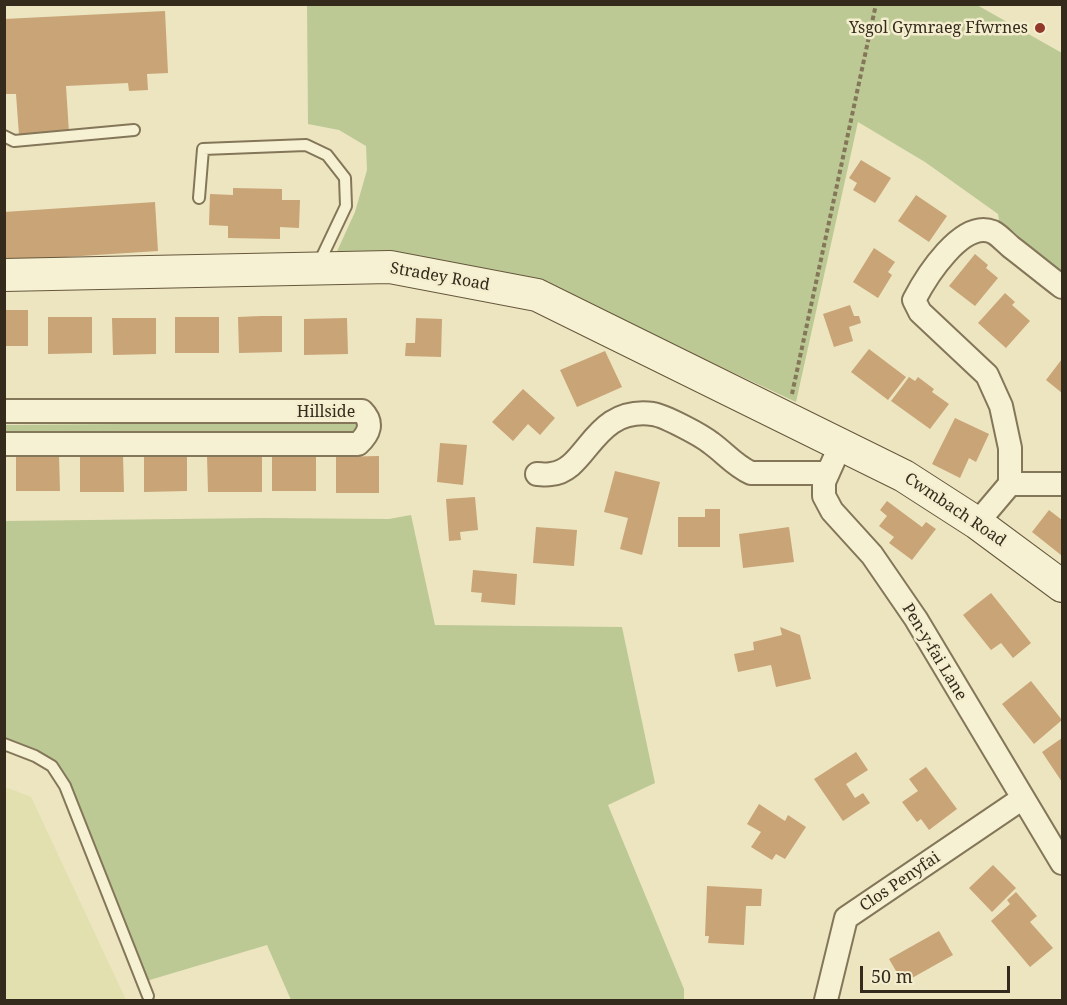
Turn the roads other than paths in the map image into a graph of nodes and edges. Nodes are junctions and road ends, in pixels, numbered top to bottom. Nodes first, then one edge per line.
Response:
1 (134, 130) dead end
2 (4, 136) edge
3 (199, 198) dead end
4 (317, 268) junction
5 (4, 275) edge
6 (1062, 287) edge
7 (4, 411) edge
8 (4, 444) edge
9 (841, 444) junction
10 (827, 473) junction
11 (537, 474) dead end
12 (1010, 484) junction
13 (1062, 484) edge
14 (976, 523) junction
15 (1062, 586) edge
16 (4, 744) edge
17 (1023, 798) junction
18 (1062, 863) edge
19 (148, 996) dead end
20 (826, 1000) edge

1 - 2 lane
3 - 4 lane
4 - 5 main road, Stradey Road
4 - 9 main road, Stradey Road
6 - 12 street
7 - 8 street, Hillside
9 - 10 street, Pen-y-fai Lane
9 - 14 main road, Cwmbach Road
10 - 11 street
10 - 17 street, Pen-y-fai Lane
12 - 13 street
12 - 14 street
14 - 15 main road, Cwmbach Road
16 - 19 lane
17 - 18 street, Pen-y-fai Lane
17 - 20 street, Clos Penyfai

